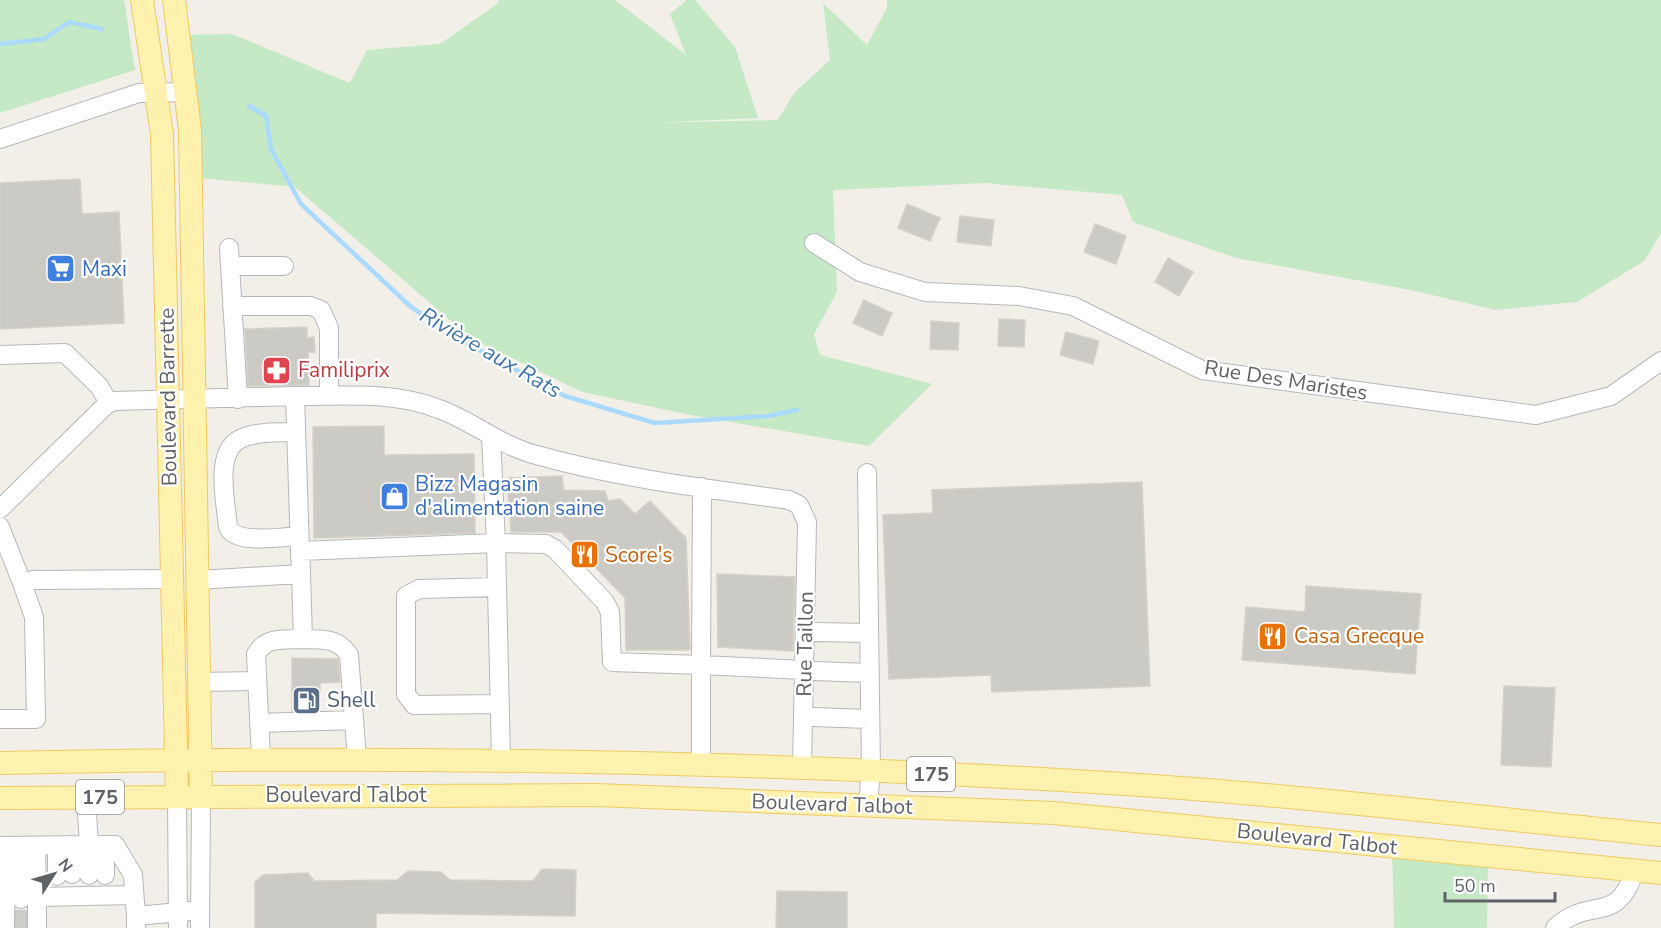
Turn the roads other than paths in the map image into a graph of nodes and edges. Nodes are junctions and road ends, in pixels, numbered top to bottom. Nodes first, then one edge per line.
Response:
1 (142, 0) edge
2 (174, 0) edge
3 (156, 92) junction
4 (186, 92) junction
5 (0, 139) edge
6 (814, 243) dead end
7 (284, 266) dead end
8 (232, 306) junction
9 (0, 356) edge
10 (1661, 361) edge
11 (295, 396) junction
12 (329, 396) junction
13 (238, 399) junction
14 (168, 401) junction
15 (194, 401) junction
16 (109, 403) junction
17 (296, 432) junction
18 (491, 436) junction
19 (867, 472) dead end
20 (702, 488) junction
21 (0, 509) edge
22 (0, 527) edge
23 (496, 543) junction
24 (300, 544) junction
25 (301, 574) junction
26 (173, 579) junction
27 (197, 580) junction
28 (22, 582) junction
29 (497, 587) junction
30 (814, 633) dead end
31 (868, 633) junction
32 (303, 639) junction
33 (701, 665) junction
34 (809, 670) junction
35 (869, 673) junction
36 (257, 681) junction
37 (198, 682) junction
38 (500, 704) junction
39 (813, 717) dead end
40 (0, 719) edge
41 (869, 719) junction
42 (354, 720) junction
43 (259, 723) junction
44 (199, 759) junction
45 (261, 759) junction
46 (357, 759) junction
47 (177, 760) junction
48 (501, 760) junction
49 (0, 763) edge
50 (701, 764) junction
51 (802, 767) junction
52 (871, 770) junction
53 (177, 796) junction
54 (201, 796) junction
55 (86, 797) junction
56 (0, 798) edge
57 (868, 806) junction
58 (1661, 836) edge
59 (80, 845) junction
60 (16, 846) edge
61 (1635, 870) junction
62 (3, 872) edge
63 (1661, 873) edge
64 (81, 886) junction
65 (134, 895) junction
66 (29, 898) junction
67 (178, 920) edge
68 (200, 920) edge
69 (136, 922) edge
70 (5, 928) edge
71 (37, 928) edge
72 (1555, 928) edge

1 - 3 main road, Boulevard Barrette
2 - 4 main road, Boulevard Barrette
3 - 4 street
3 - 5 street
3 - 14 main road, Boulevard Barrette
4 - 15 main road, Boulevard Barrette
6 - 10 street, Rue Des Maristes
7 - 8 street
8 - 12 street
8 - 13 street
9 - 16 street
11 - 12 street
11 - 13 street
11 - 17 street
12 - 18 street
13 - 15 street
14 - 15 street
14 - 16 street
14 - 26 main road, Boulevard Barrette
15 - 27 main road, Boulevard Barrette
16 - 21 street
17 - 24 street
17 - 24 street
18 - 20 street
18 - 23 street
19 - 31 street
20 - 33 street
20 - 34 street, Rue Taillon
22 - 28 street
23 - 24 street
23 - 29 street
23 - 33 street
24 - 25 street
25 - 27 street
25 - 32 street
26 - 28 street
26 - 47 main road, Boulevard Barrette
27 - 37 main road, Boulevard Barrette
28 - 40 street
29 - 38 street
29 - 38 street
30 - 31 street
31 - 35 street
32 - 36 street
32 - 42 street
33 - 34 street
33 - 50 street
34 - 35 street
34 - 51 street, Rue Taillon
35 - 41 street
36 - 37 street
36 - 43 street
37 - 44 main road, Boulevard Barrette
38 - 48 street
39 - 41 street
41 - 52 street
42 - 43 street
42 - 46 street
43 - 45 street
44 - 45 main road, Boulevard Talbot / 175
44 - 47 main road, Boulevard Talbot / 175
44 - 54 main road, Boulevard Barrette
45 - 46 main road, Boulevard Talbot / 175
46 - 48 main road, Boulevard Talbot / 175
47 - 49 main road, Boulevard Talbot / 175
47 - 53 main road, Boulevard Barrette
48 - 50 main road, Boulevard Talbot / 175
50 - 51 main road, Boulevard Talbot / 175
51 - 52 main road, Boulevard Talbot / 175
52 - 57 street
52 - 58 main road, Boulevard Talbot / 175
53 - 54 main road, Boulevard Talbot / 175
53 - 55 main road, Boulevard Talbot / 175
53 - 67 street
54 - 57 main road, Boulevard Talbot / 175
54 - 68 street
55 - 56 main road, Boulevard Talbot / 175
55 - 59 street
57 - 61 main road, Boulevard Talbot / 175
59 - 60 street
59 - 64 street
59 - 64 street
59 - 65 street
60 - 62 street
60 - 66 street
61 - 63 main road, Boulevard Talbot / 175
61 - 72 street
62 - 70 street
64 - 65 street
64 - 66 street
65 - 69 street
66 - 71 street
67 - 68 street
67 - 69 street

